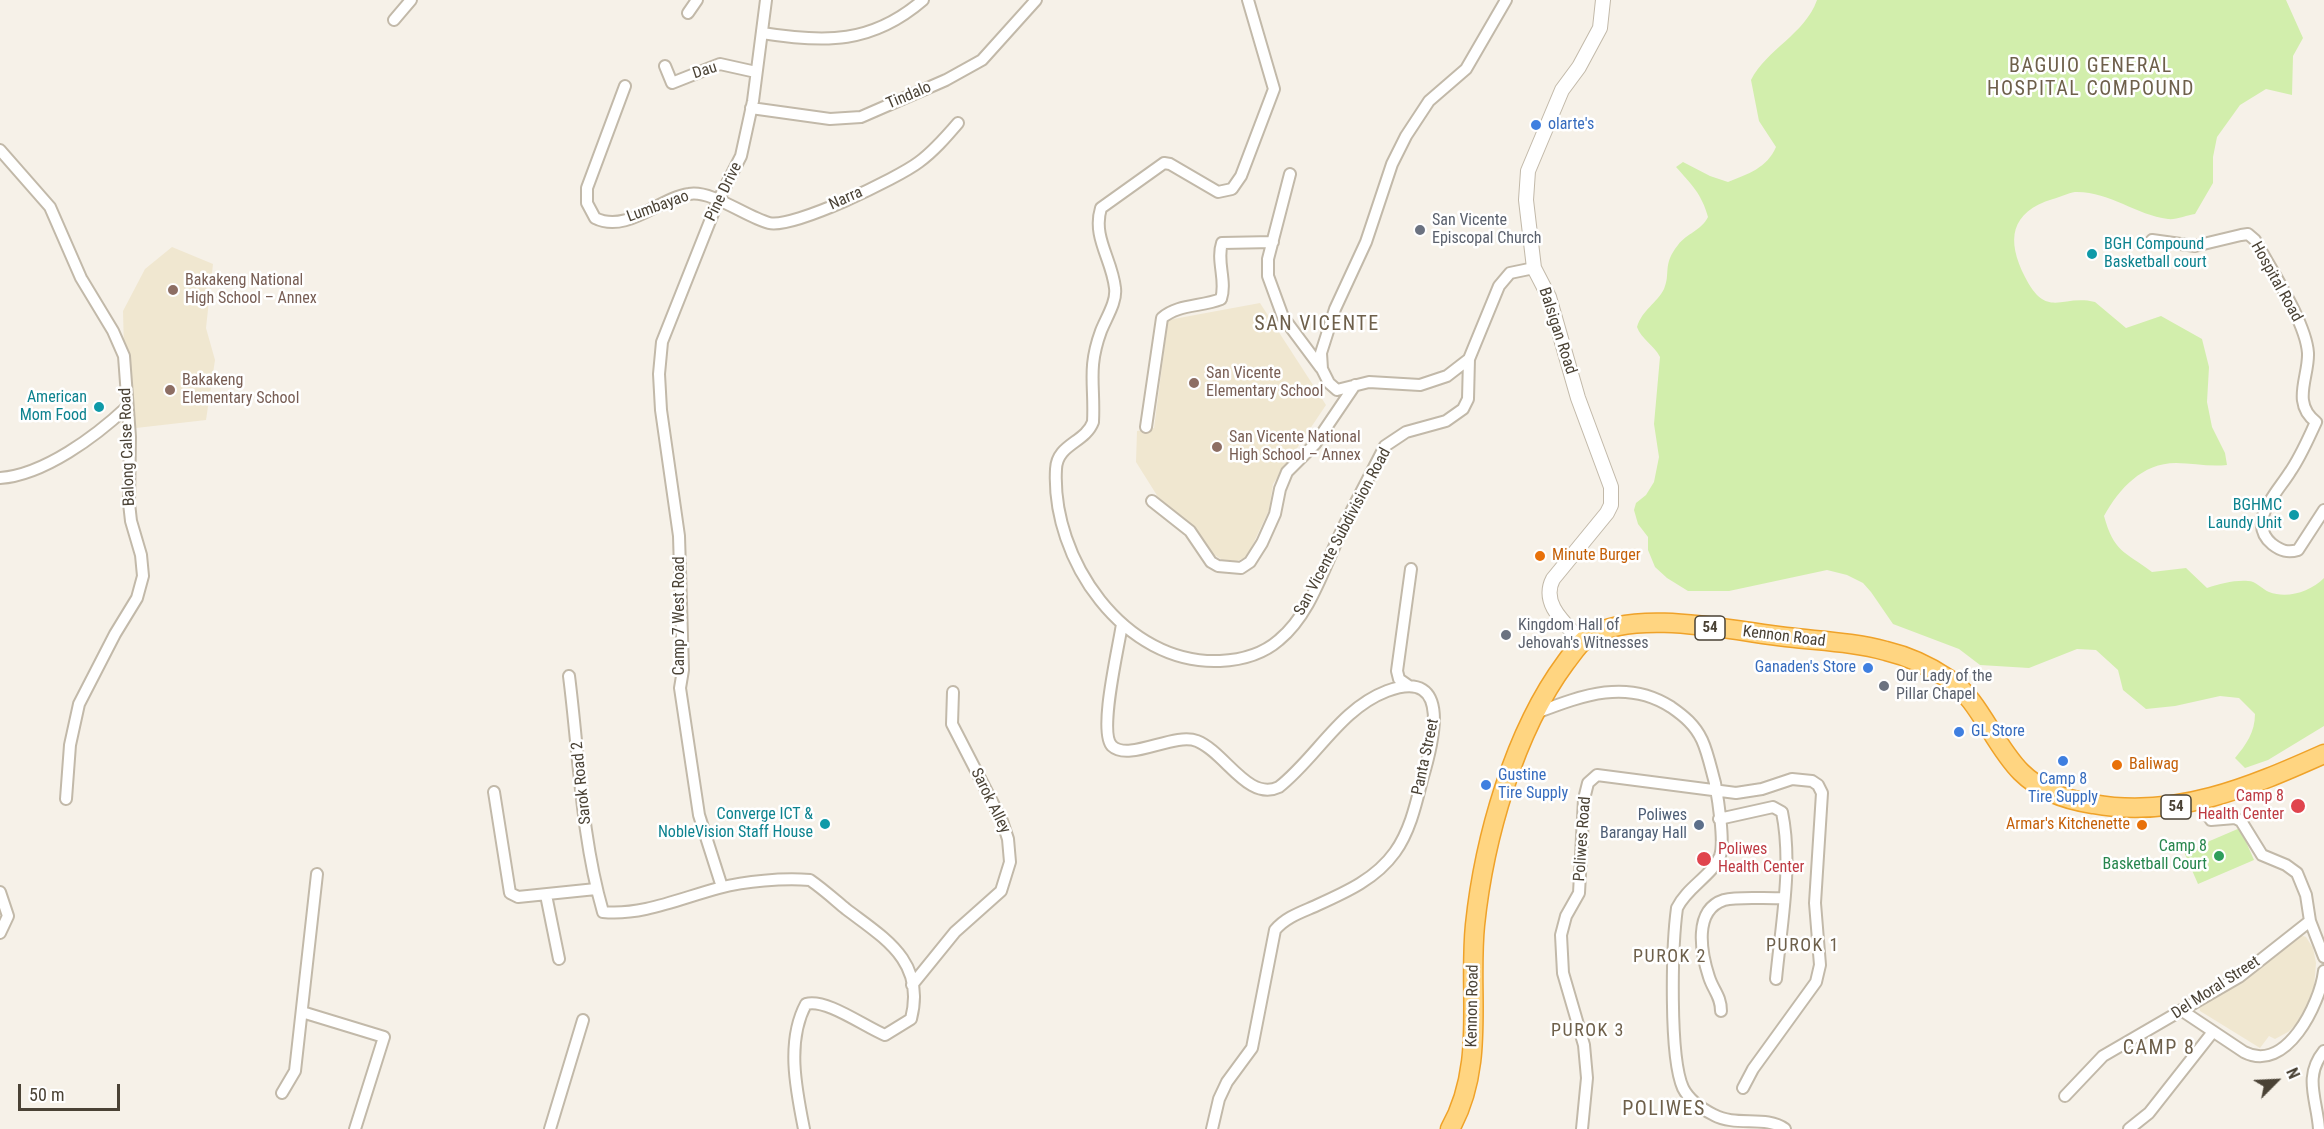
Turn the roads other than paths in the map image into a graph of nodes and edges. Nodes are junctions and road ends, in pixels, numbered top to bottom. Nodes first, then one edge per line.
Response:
1 (411, 0) edge
2 (697, 0) edge
3 (766, 0) edge
4 (923, 0) edge
5 (1036, 0) edge
6 (1248, 0) edge
7 (1506, 0) edge
8 (1603, 0) edge
9 (688, 13) dead end
10 (394, 20) dead end
11 (762, 33) junction
12 (664, 66) dead end
13 (756, 72) junction
14 (625, 86) dead end
15 (751, 108) junction
16 (958, 123) dead end
17 (0, 150) edge
18 (1290, 174) dead end
19 (718, 201) junction
20 (2152, 240) dead end
21 (1273, 242) junction
22 (1534, 268) junction
23 (662, 342) joint
24 (1469, 360) junction
25 (1322, 369) junction
26 (1355, 386) junction
27 (127, 407) junction
28 (2320, 422) edge
29 (1146, 427) dead end
30 (0, 478) edge
31 (1152, 501) dead end
32 (2324, 510) edge
33 (1411, 569) dead end
34 (1122, 624) junction
35 (1582, 642) junction
36 (569, 676) dead end
37 (1409, 686) junction
38 (953, 692) dead end
39 (1533, 715) junction
40 (2324, 754) edge
41 (1716, 790) junction
42 (494, 792) dead end
43 (66, 799) dead end
44 (2199, 801) junction
45 (1719, 819) junction
46 (317, 874) dead end
47 (722, 887) junction
48 (596, 889) junction
49 (0, 892) edge
50 (546, 895) junction
51 (1784, 898) junction
52 (2310, 921) junction
53 (0, 933) edge
54 (2323, 956) edge
55 (559, 959) dead end
56 (2324, 970) edge
57 (1776, 979) dead end
58 (912, 985) junction
59 (2181, 1010) junction
60 (1721, 1011) dead end
61 (302, 1012) junction
62 (584, 1020) dead end
63 (2212, 1033) junction
64 (2324, 1051) edge
65 (1743, 1088) dead end
66 (282, 1094) dead end
67 (2065, 1096) dead end
68 (355, 1129) edge
69 (550, 1129) edge
70 (804, 1129) edge
71 (1212, 1129) edge
72 (1450, 1129) edge
73 (1582, 1129) edge
74 (1785, 1129) edge
75 (2129, 1129) edge
76 (2319, 1129) edge

1 - 10 street
2 - 9 street
3 - 11 street, Pine Drive
4 - 11 street
5 - 15 street, Tindalo
6 - 34 street, San Vicente Subdivision Road
7 - 25 street
8 - 22 street, Balsigan Road
11 - 13 street, Pine Drive
12 - 13 street, Dau
13 - 15 street, Pine Drive
14 - 19 street, Lumbayao
15 - 19 street, Pine Drive
16 - 19 street, Narra
17 - 27 street, Balong Calse Road
18 - 21 street
19 - 23 street, Pine Drive
20 - 28 street, Hospital Road
21 - 25 street
21 - 29 street
22 - 24 street, San Vicente Subdivision Road
22 - 35 street, Balsigan Road
23 - 47 street, Camp 7 West Road
24 - 26 street
24 - 34 street, San Vicente Subdivision Road
25 - 26 street
26 - 31 street
27 - 30 street
27 - 43 street, Balong Calse Road
28 - 32 street, Hospital Road
33 - 37 street
34 - 37 street
35 - 39 highway, Kennon Road / 54
35 - 44 highway, Kennon Road / 54
36 - 48 street, Sarok Road 2
37 - 71 street, Panta Street
38 - 58 street, Sarok Alley
39 - 41 street
39 - 72 highway, Kennon Road / 54
40 - 44 highway, Kennon Road / 54
41 - 45 street
41 - 65 street, Poliwes Road
41 - 73 street, Poliwes Road
42 - 50 street
44 - 52 street
45 - 51 street
45 - 74 street
46 - 61 street
47 - 48 street
47 - 58 street
48 - 50 street
49 - 53 street
50 - 55 street
51 - 57 street
51 - 60 street
52 - 54 street
52 - 59 street, Del Moral Street
54 - 56 street
56 - 63 street
58 - 70 street
59 - 63 street
59 - 67 street, Del Moral Street
61 - 66 street
61 - 68 street
62 - 69 street
63 - 75 street
64 - 76 street

